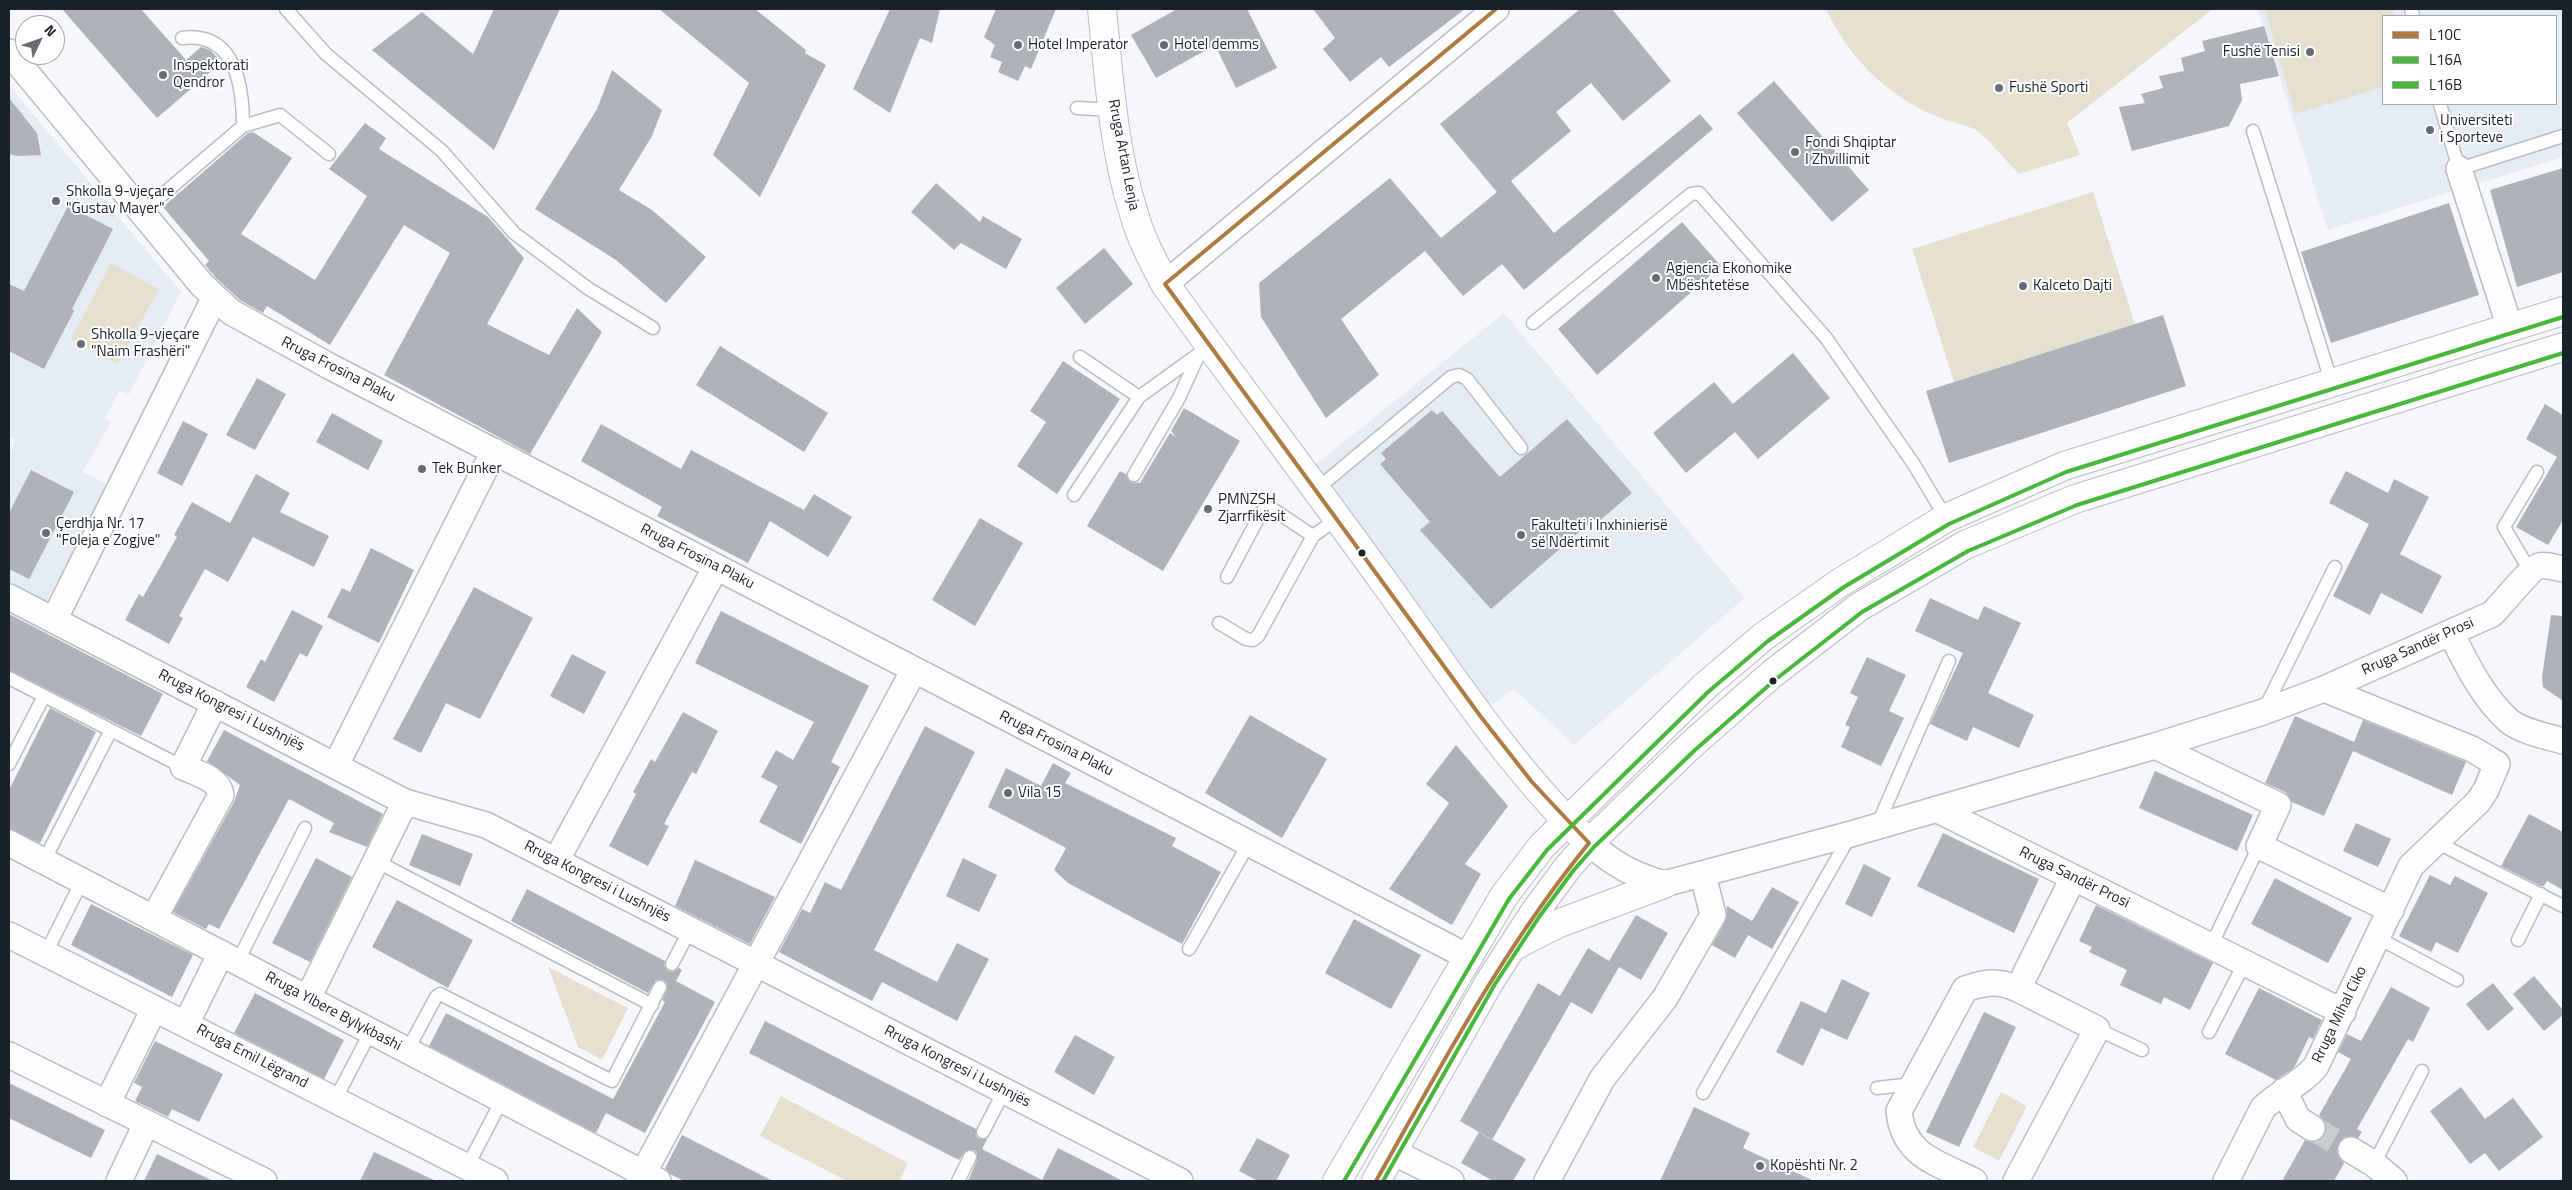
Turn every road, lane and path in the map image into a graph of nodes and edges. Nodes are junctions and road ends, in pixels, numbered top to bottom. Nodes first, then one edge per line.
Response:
1 (286, 9) edge
2 (1102, 9) edge
3 (1496, 9) edge
4 (182, 38) dead end
5 (9, 52) edge
6 (2440, 105) edge
7 (1077, 108) dead end
8 (1113, 110) junction
9 (243, 126) junction
10 (2253, 131) dead end
11 (2563, 136) edge
12 (328, 154) dead end
13 (2459, 169) junction
14 (141, 213) junction
15 (1165, 284) junction
16 (214, 299) junction
17 (2563, 311) edge
18 (1534, 323) dead end
19 (654, 328) dead end
20 (2510, 328) junction
21 (2563, 347) edge
22 (1204, 349) junction
23 (1080, 357) dead end
24 (2332, 384) junction
25 (1139, 397) junction
26 (1521, 448) dead end
27 (494, 450) junction
28 (2537, 472) dead end
29 (1134, 475) dead end
30 (1317, 489) junction
31 (1074, 496) dead end
32 (1338, 518) junction
33 (1946, 518) junction
34 (1313, 536) junction
35 (716, 567) junction
36 (2335, 567) dead end
37 (2563, 569) edge
38 (2530, 571) junction
39 (1227, 577) dead end
40 (9, 597) edge
41 (54, 620) junction
42 (1219, 623) dead end
43 (2452, 633) junction
44 (1949, 661) dead end
45 (914, 670) junction
46 (9, 678) edge
47 (2324, 689) junction
48 (44, 696) junction
49 (215, 703) junction
50 (2263, 712) junction
51 (111, 730) junction
52 (2563, 741) edge
53 (2155, 746) junction
54 (9, 764) edge
55 (336, 765) junction
56 (183, 767) junction
57 (406, 802) junction
58 (1936, 809) junction
59 (1566, 821) junction
60 (1876, 827) junction
61 (306, 828) dead end
62 (1851, 834) junction
63 (2436, 842) junction
64 (9, 843) edge
65 (1249, 843) junction
66 (1589, 843) junction
67 (2259, 846) junction
68 (44, 861) junction
69 (376, 861) junction
70 (556, 861) junction
71 (1703, 875) junction
72 (2074, 878) junction
73 (82, 881) junction
74 (1664, 884) junction
75 (2541, 894) junction
76 (2563, 906) edge
77 (2391, 910) junction
78 (154, 918) junction
79 (690, 930) junction
80 (9, 935) edge
81 (2378, 938) junction
82 (2518, 940) dead end
83 (2212, 946) junction
84 (1511, 948) junction
85 (1189, 950) dead end
86 (46, 953) junction
87 (229, 957) junction
88 (1468, 957) junction
89 (2245, 962) junction
90 (672, 964) dead end
91 (756, 964) junction
92 (2457, 980) dead end
93 (660, 987) dead end
94 (2018, 989) junction
95 (308, 998) junction
96 (652, 1005) junction
97 (154, 1009) junction
98 (2342, 1012) junction
99 (186, 1024) junction
100 (2097, 1029) junction
101 (371, 1031) junction
102 (2209, 1032) dead end
103 (407, 1050) junction
104 (2142, 1050) dead end
105 (9, 1055) edge
106 (2422, 1070) dead end
107 (1913, 1084) junction
108 (1877, 1088) dead end
109 (1004, 1091) junction
110 (2284, 1091) junction
111 (1703, 1093) dead end
112 (335, 1100) junction
113 (502, 1100) junction
114 (107, 1104) junction
115 (146, 1124) junction
116 (2312, 1128) tunnel mouth
117 (983, 1132) dead end
118 (2351, 1150) tunnel mouth
119 (1393, 1152) junction
120 (970, 1157) dead end
121 (2374, 1164) junction
122 (467, 1167) junction
123 (647, 1179) edge
124 (119, 1181) edge
125 (264, 1181) edge
126 (495, 1181) edge
127 (958, 1181) edge
128 (1180, 1181) edge
129 (1337, 1181) edge
130 (1376, 1181) edge
131 (1451, 1181) edge
132 (1546, 1181) edge
133 (1974, 1181) edge
134 (2016, 1181) edge
135 (2226, 1181) edge
136 (2394, 1181) edge

1 - 19 lane
2 - 8 main road, Rruga Artan Lenja
3 - 15 street
4 - 9 lane
5 - 14 street, Rruga Frosina Plaku
6 - 13 lane
7 - 8 lane
8 - 15 main road, Rruga Artan Lenja
9 - 12 lane
9 - 14 lane
10 - 24 lane
11 - 13 lane
13 - 20 street
14 - 16 street, Rruga Frosina Plaku
15 - 22 main road, Rruga Artan Lenja
16 - 27 street, Rruga Frosina Plaku
16 - 41 street
17 - 20 main road
18 - 33 lane
20 - 24 main road
21 - 66 main road
22 - 25 lane
22 - 29 lane
22 - 30 main road, Rruga Artan Lenja
23 - 25 lane
24 - 33 main road
25 - 31 lane
26 - 30 lane
27 - 35 street, Rruga Frosina Plaku
27 - 55 street
28 - 38 lane
30 - 32 main road, Rruga Artan Lenja
32 - 34 lane
32 - 59 main road, Rruga Artan Lenja
33 - 59 main road
34 - 39 lane
34 - 42 lane
35 - 45 street, Rruga Frosina Plaku
35 - 70 street
36 - 50 lane
37 - 38 street
38 - 43 street, Rruga Sandër Prosi
40 - 41 street, Rruga Kongresi i Lushnjës
41 - 49 street, Rruga Kongresi i Lushnjës
43 - 47 street, Rruga Sandër Prosi
43 - 52 street
44 - 60 lane
45 - 65 street, Rruga Frosina Plaku
45 - 91 street
46 - 48 lane
47 - 50 street, Rruga Sandër Prosi
47 - 63 street, Rruga Mihal Ciko
48 - 51 lane
48 - 54 lane
49 - 55 street, Rruga Kongresi i Lushnjës
49 - 56 street
50 - 53 street, Rruga Sandër Prosi
51 - 56 lane
51 - 68 lane
53 - 58 street, Rruga Sandër Prosi
53 - 67 street
55 - 57 street, Rruga Kongresi i Lushnjës
56 - 78 street
57 - 69 street
57 - 70 street, Rruga Kongresi i Lushnjës
58 - 60 street, Rruga Sandër Prosi
58 - 72 street, Rruga Sandër Prosi
59 - 66 main road, Rruga Artan Lenja
59 - 88 main road
60 - 62 street, Rruga Sandër Prosi
61 - 87 lane
62 - 71 street, Rruga Sandër Prosi
62 - 111 lane
63 - 75 lane
63 - 77 street, Rruga Mihal Ciko
64 - 68 street, Rruga Ylbere Bylykbashi
65 - 85 lane
65 - 88 street, Rruga Frosina Plaku
66 - 74 street, Rruga Sandër Prosi
66 - 84 main road
67 - 77 street
67 - 83 lane
68 - 73 street, Rruga Ylbere Bylykbashi
69 - 95 street
69 - 96 lane
70 - 79 street, Rruga Kongresi i Lushnjës
71 - 74 street, Rruga Sandër Prosi
71 - 132 street
72 - 83 street, Rruga Sandër Prosi
72 - 94 street
73 - 78 street, Rruga Ylbere Bylykbashi
73 - 86 lane
74 - 84 main road
75 - 76 lane
75 - 82 lane
77 - 81 street, Rruga Mihal Ciko
78 - 87 street, Rruga Ylbere Bylykbashi
79 - 90 lane
79 - 91 street, Rruga Kongresi i Lushnjës
80 - 86 street, Rruga Emil Lëgrand
81 - 92 lane
81 - 98 street, Rruga Mihal Ciko
83 - 89 street, Rruga Sandër Prosi
84 - 119 main road
86 - 97 street, Rruga Emil Lëgrand
87 - 95 street, Rruga Ylbere Bylykbashi
87 - 99 street
88 - 129 main road
89 - 98 street, Rruga Sandër Prosi
89 - 102 lane
91 - 109 street, Rruga Kongresi i Lushnjës
91 - 123 street
93 - 96 lane
94 - 100 street
94 - 107 street
95 - 101 street, Rruga Ylbere Bylykbashi
96 - 103 lane
97 - 99 street, Rruga Emil Lëgrand
97 - 114 street
98 - 110 street, Rruga Mihal Ciko
99 - 112 street, Rruga Emil Lëgrand
100 - 104 lane
100 - 134 street
101 - 103 street, Rruga Ylbere Bylykbashi
101 - 112 lane
103 - 113 street, Rruga Ylbere Bylykbashi
105 - 114 street
106 - 121 lane
107 - 108 lane
107 - 133 street
109 - 117 lane
109 - 128 street, Rruga Kongresi i Lushnjës
110 - 116 street
110 - 135 street, Rruga Mihal Ciko
112 - 122 street, Rruga Emil Lëgrand
113 - 122 lane
113 - 123 street, Rruga Ylbere Bylykbashi
114 - 115 street
115 - 124 street
115 - 125 street
118 - 121 street
119 - 130 main road
119 - 131 street
120 - 127 lane
121 - 136 street
122 - 126 street, Rruga Emil Lëgrand

